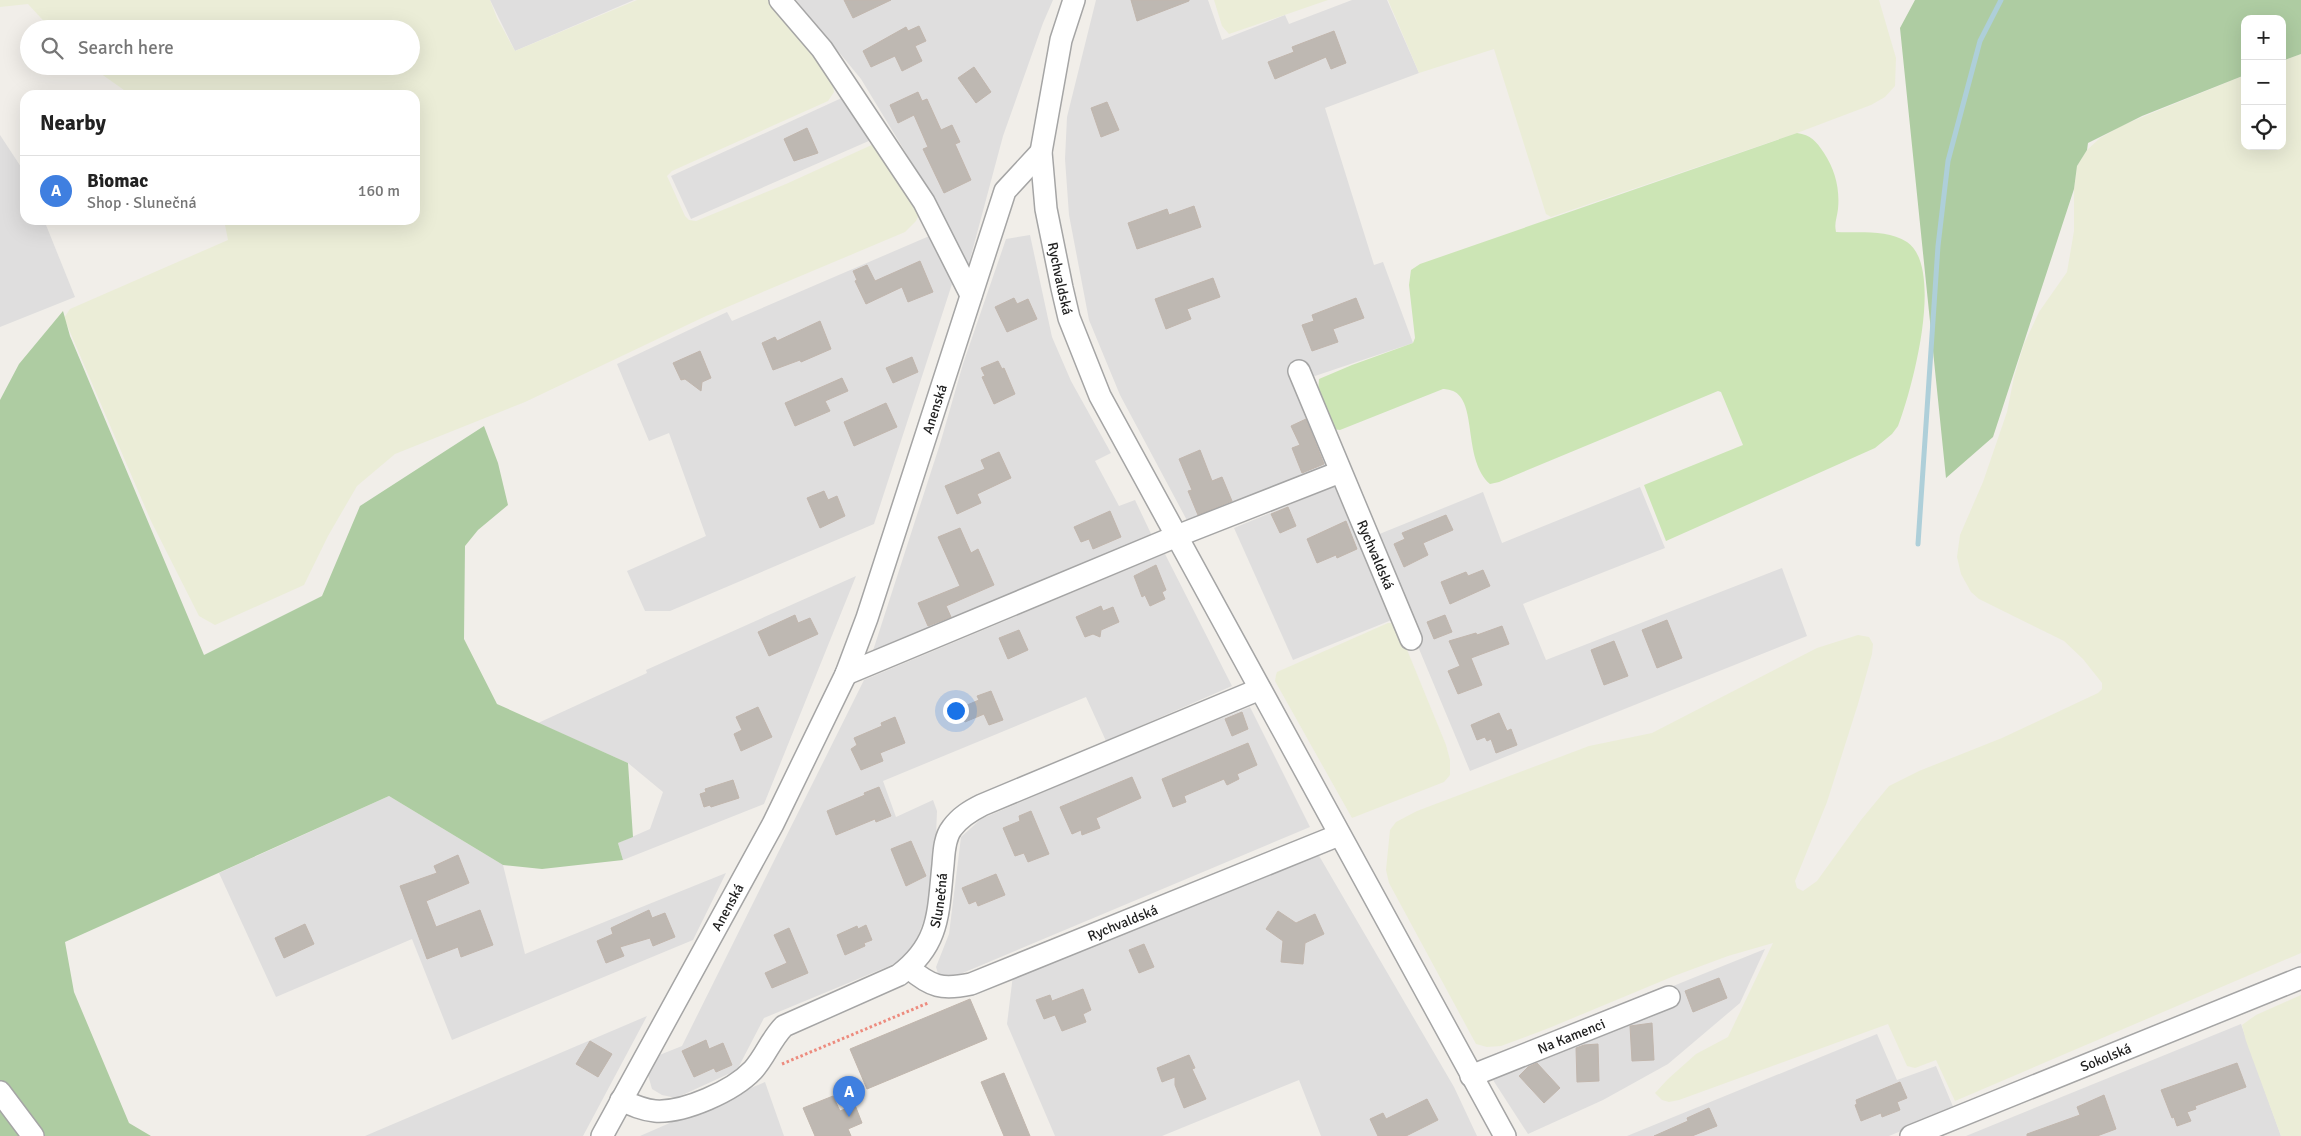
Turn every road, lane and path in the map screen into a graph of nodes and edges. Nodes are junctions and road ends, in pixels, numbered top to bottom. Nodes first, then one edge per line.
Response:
1 (780, 0) edge
2 (1074, 0) edge
3 (1041, 152) junction
4 (971, 294) junction
5 (1299, 371) dead end
6 (1340, 472) junction
7 (1177, 536) junction
8 (1411, 638) dead end
9 (846, 674) junction
10 (1260, 689) junction
11 (1339, 835) junction
12 (909, 968) junction
13 (2301, 978) edge
14 (952, 988) junction
15 (1669, 997) dead end
16 (776, 1066) dead end
17 (1472, 1076) junction
18 (0, 1092) edge
19 (622, 1100) junction
20 (33, 1136) edge
21 (602, 1136) edge
22 (1505, 1136) edge
23 (1911, 1136) edge

1 - 4 street
2 - 3 street, Rychvaldská
3 - 4 street, Anenská
3 - 7 street, Rychvaldská
4 - 9 street, Anenská
5 - 6 street, Rychvaldská
6 - 7 street
6 - 8 street, Rychvaldská
7 - 9 street
7 - 10 street, Rychvaldská
9 - 19 street, Anenská
10 - 11 street, Rychvaldská
10 - 12 street, Slunečná
11 - 14 street, Rychvaldská
11 - 17 street, Rychvaldská
12 - 14 street, Rychvaldská
12 - 19 street, Slunečná
13 - 23 street, Sokolská
14 - 16 path
15 - 17 street, Na Kamenci
17 - 22 street, Rychvaldská
18 - 20 street
19 - 21 street, Anenská

